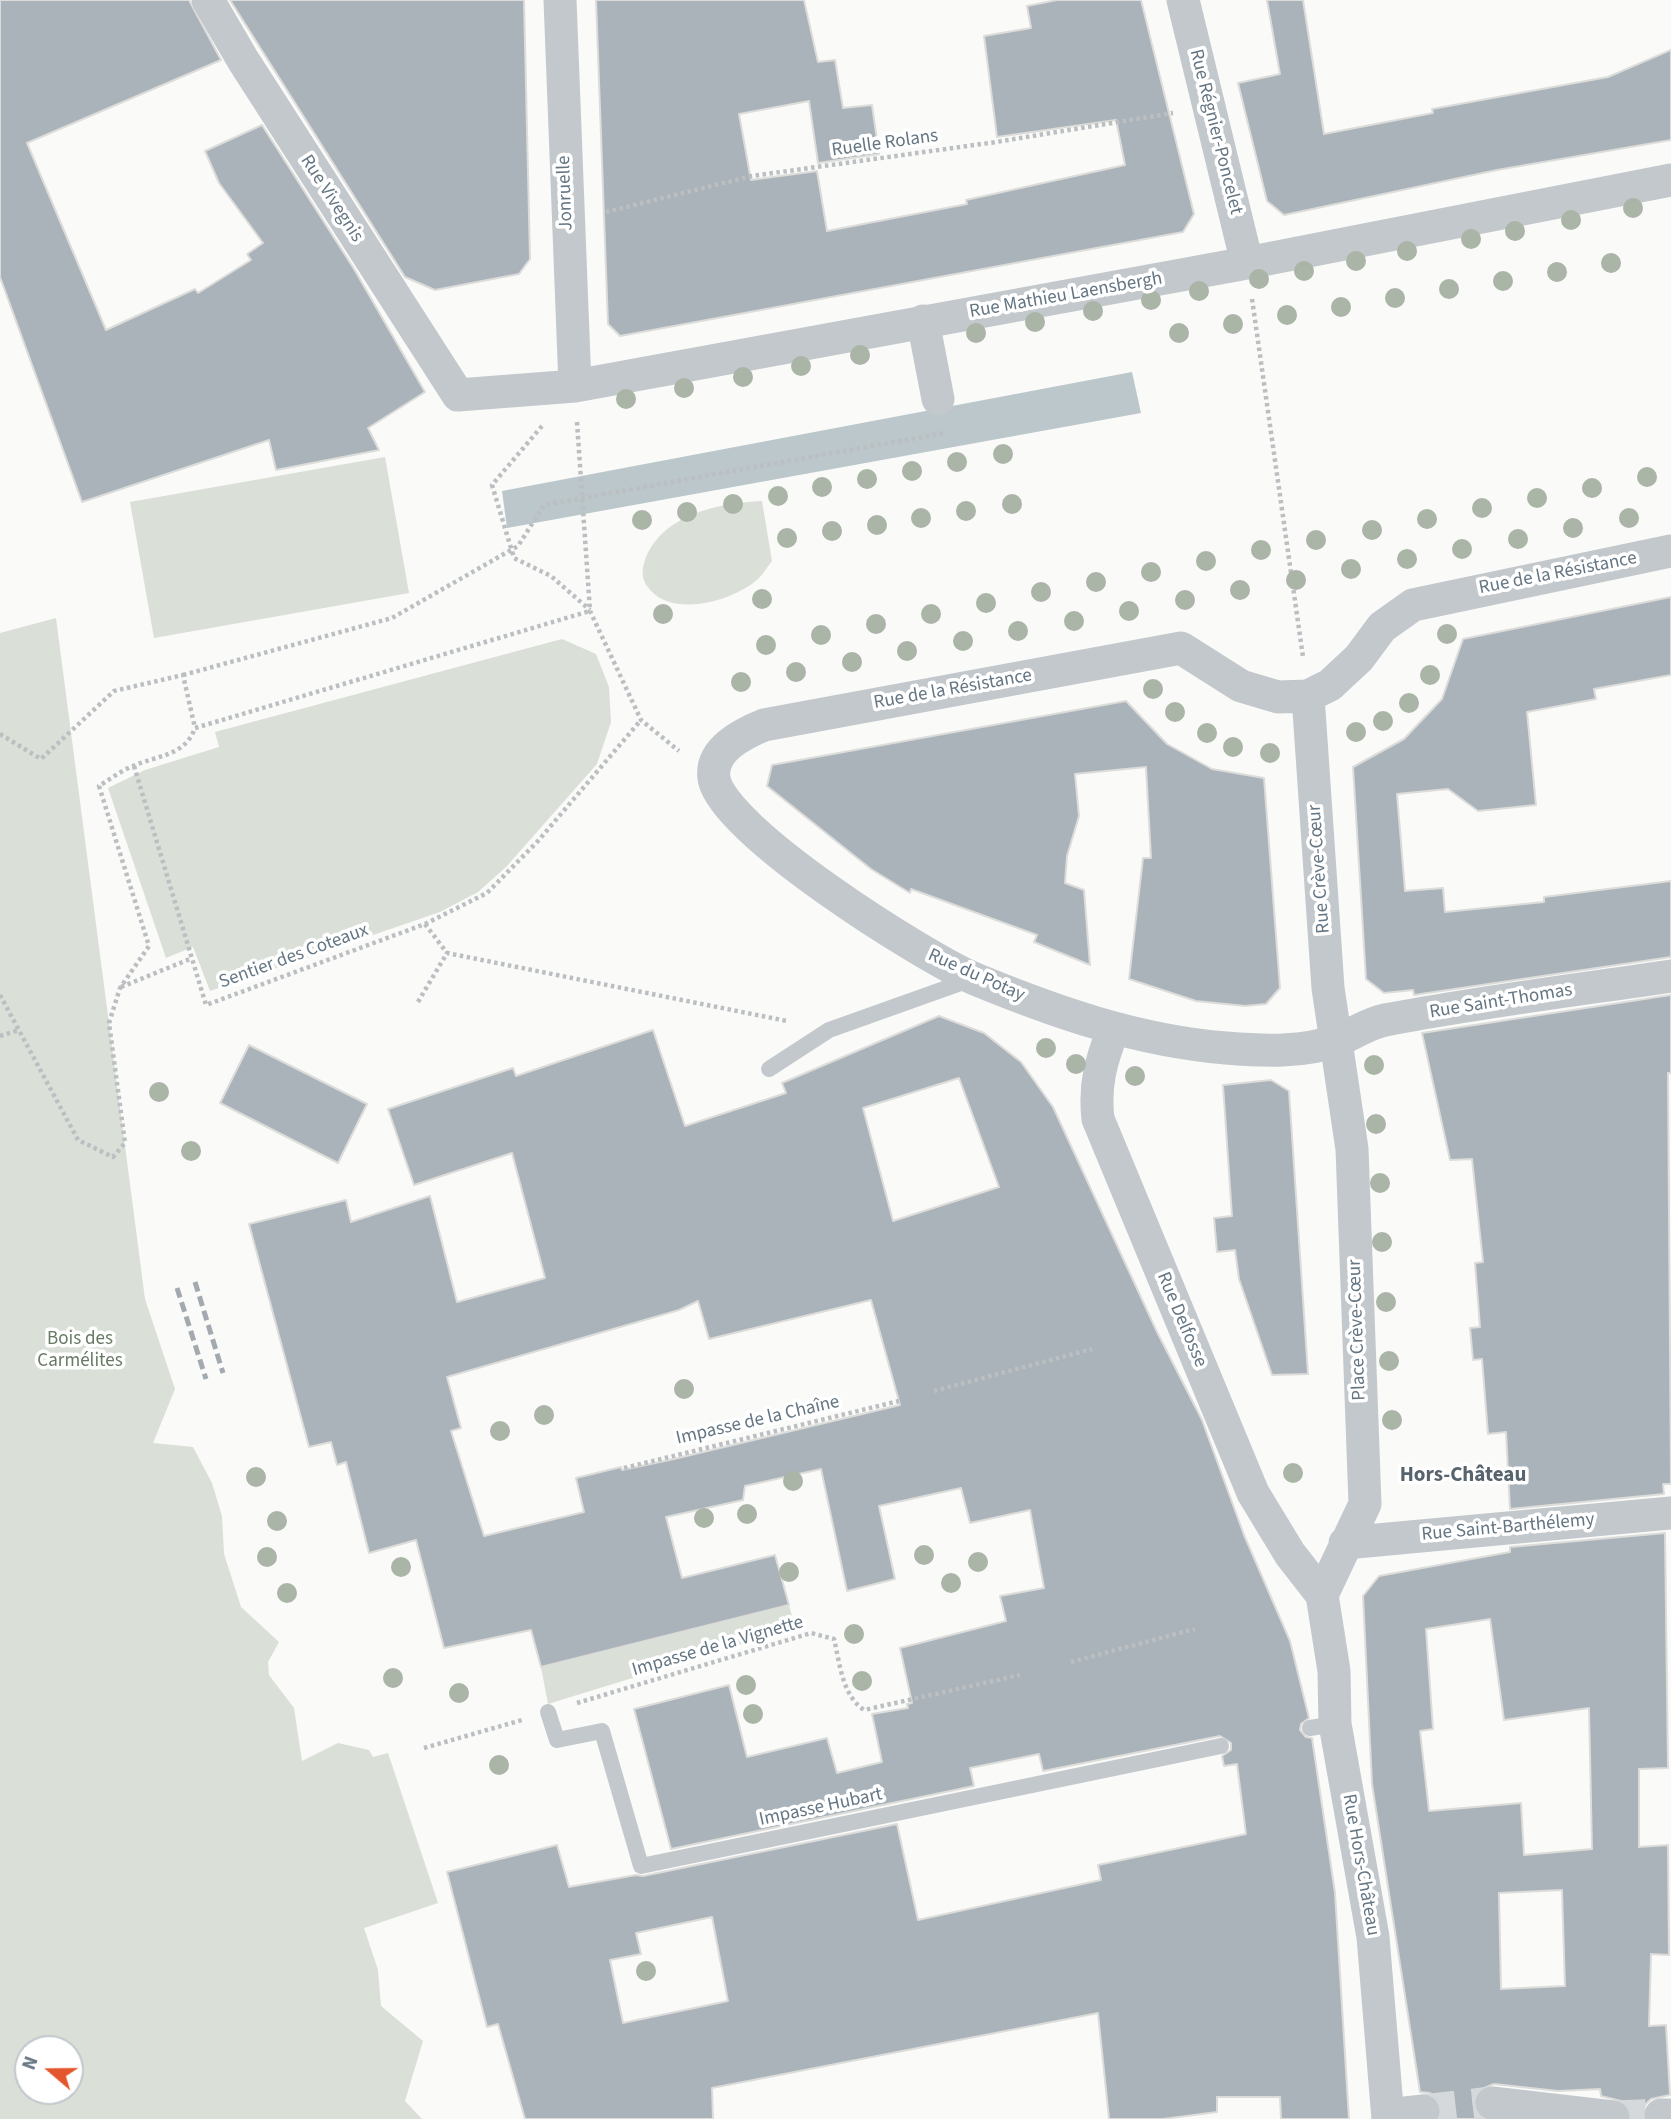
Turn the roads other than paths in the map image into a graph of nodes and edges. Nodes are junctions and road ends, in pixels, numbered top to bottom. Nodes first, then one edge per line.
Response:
1 (208, 0) edge
2 (560, 0) edge
3 (1183, 0) edge
4 (1671, 180) edge
5 (1247, 263) junction
6 (923, 321) junction
7 (575, 386) junction
8 (458, 395) joint
9 (938, 400) dead end
10 (1671, 551) edge
11 (1308, 696) junction
12 (764, 724) joint
13 (1671, 976) edge
14 (974, 978) junction
15 (1113, 1030) junction
16 (1335, 1041) junction
17 (769, 1069) dead end
18 (1671, 1513) edge
19 (1345, 1543) junction
20 (1324, 1603) junction
21 (544, 1713) road end
22 (1221, 1746) dead end
23 (1492, 2103) tunnel mouth
24 (1423, 2111) tunnel mouth
25 (1388, 2117) edge
26 (1613, 2117) edge

1 - 8 street, Rue Vivegnis
2 - 7 street, Jonruelle
3 - 5 street, Rue Régnier-Poncelet
4 - 5 street, Rue Mathieu Laensbergh
5 - 6 street, Rue Mathieu Laensbergh
6 - 7 street, Rue Mathieu Laensbergh
6 - 9 street
7 - 8 street, Rue Mathieu Laensbergh
10 - 11 street, Rue de la Résistance
11 - 12 street, Rue de la Résistance
11 - 16 street, Rue Crève-Cœur
12 - 14 street, Rue du Potay
13 - 16 street, Rue Saint-Thomas
14 - 15 street, Rue du Potay
14 - 17 lane
15 - 16 street, Rue du Potay
15 - 20 street, Rue Delfosse
16 - 19 street, Place Crève-Cœur
18 - 19 street, Rue Saint-Barthélemy
19 - 20 street, Place Crève-Cœur
20 - 25 street, Rue Hors-Château
21 - 22 lane, Impasse Hubart
23 - 26 street
24 - 25 street

